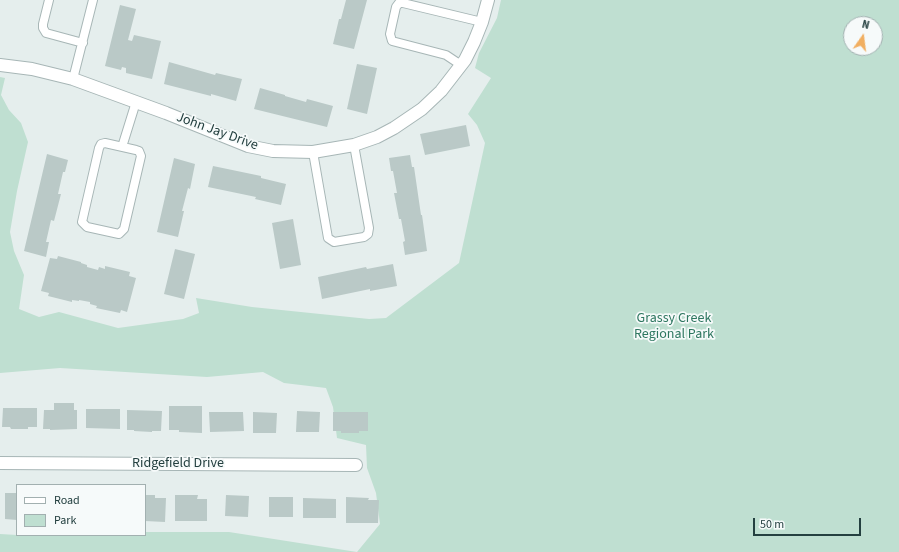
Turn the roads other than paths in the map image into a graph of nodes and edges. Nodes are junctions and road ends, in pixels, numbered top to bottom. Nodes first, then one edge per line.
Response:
1 (49, 0) edge
2 (93, 0) edge
3 (488, 0) edge
4 (482, 22) junction
5 (83, 42) junction
6 (0, 65) edge
7 (461, 65) junction
8 (74, 79) junction
9 (136, 102) junction
10 (354, 144) junction
11 (122, 146) junction
12 (313, 152) junction
13 (0, 463) edge
14 (356, 465) dead end

1 - 5 lane
2 - 5 lane
3 - 4 street, John Jay Drive
4 - 7 street, John Jay Drive
4 - 7 lane
5 - 8 lane
6 - 8 street, John Jay Drive
7 - 10 street, John Jay Drive
8 - 9 street, John Jay Drive
9 - 11 lane
9 - 12 street, John Jay Drive
10 - 12 street, John Jay Drive
10 - 12 lane
11 - 11 lane
13 - 14 street, Ridgefield Drive

